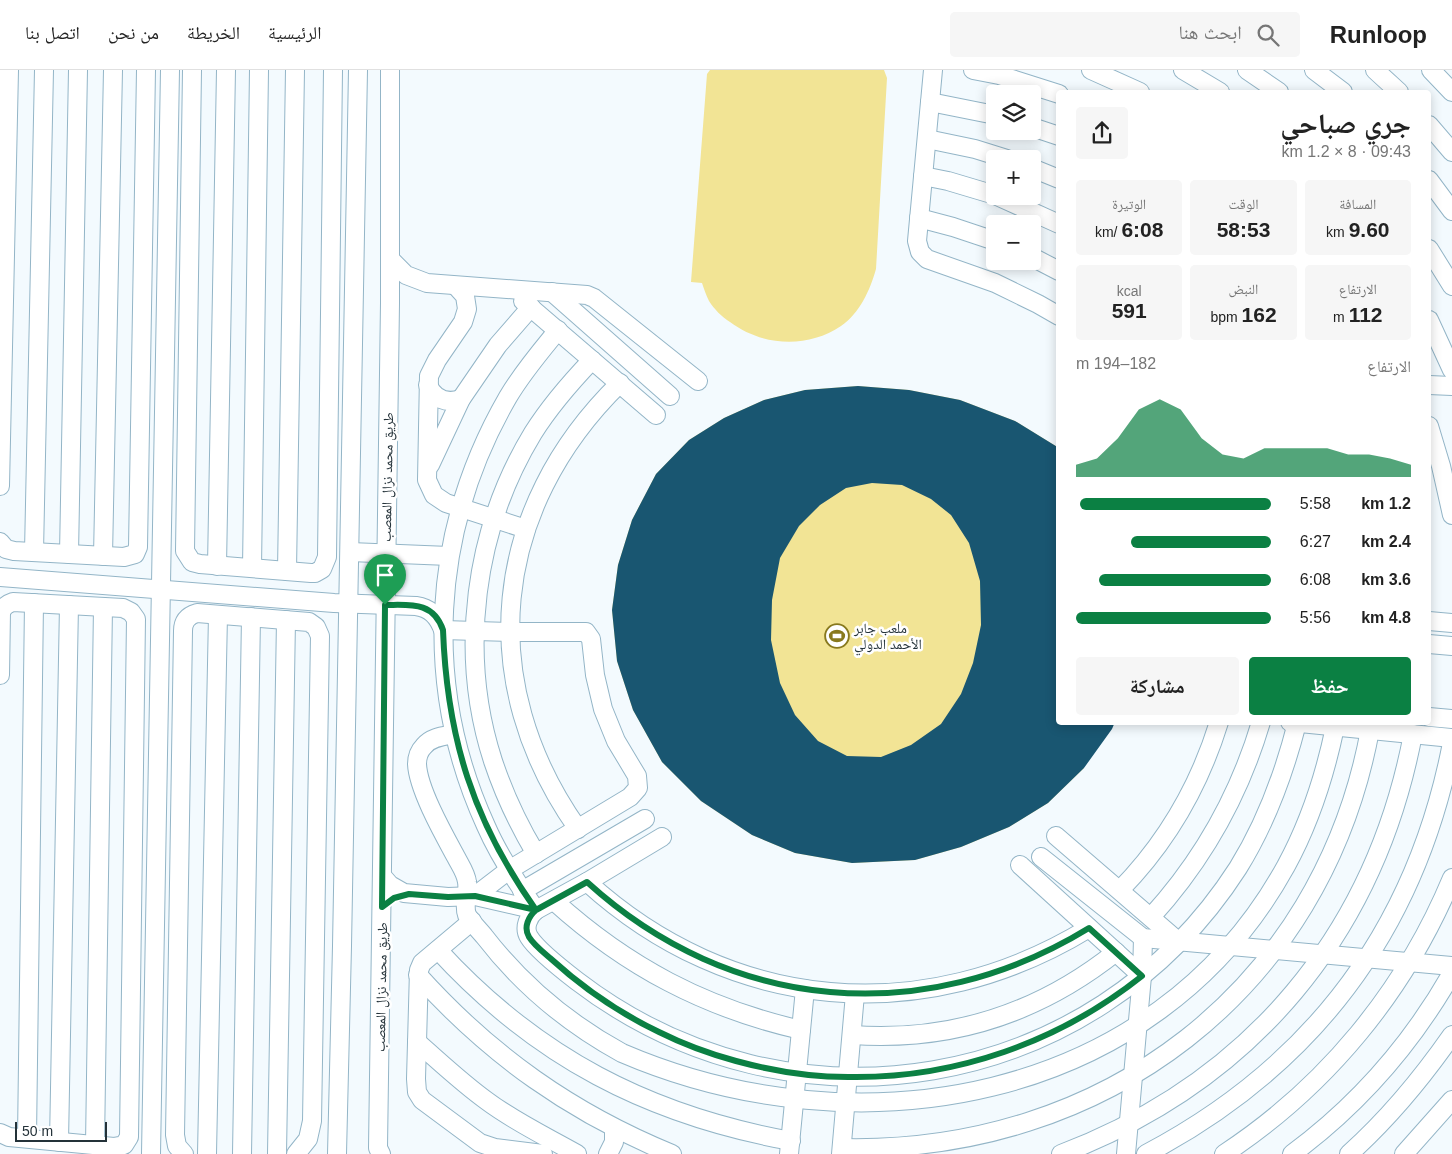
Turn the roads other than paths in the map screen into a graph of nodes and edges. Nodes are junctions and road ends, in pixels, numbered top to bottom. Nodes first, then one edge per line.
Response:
1 (9, 70) edge
2 (44, 70) edge
3 (78, 70) edge
4 (112, 70) edge
5 (146, 70) edge
6 (170, 70) edge
7 (192, 70) edge
8 (226, 70) edge
9 (259, 70) edge
10 (295, 70) edge
11 (333, 70) edge
12 (358, 70) edge
13 (390, 70) edge
14 (933, 70) edge
15 (973, 70) edge
16 (1091, 70) edge
17 (1183, 70) edge
18 (1215, 70) edge
19 (1247, 70) edge
20 (1314, 70) edge
21 (1375, 70) edge
22 (1431, 70) edge
23 (1136, 90) edge
24 (1214, 90) edge
25 (1216, 90) edge
26 (1276, 90) edge
27 (1340, 90) edge
28 (1396, 90) edge
29 (1452, 92) edge
30 (1056, 93) edge
31 (930, 102) junction
32 (986, 113) edge
33 (1431, 126) edge
34 (1041, 130) edge
35 (1056, 135) edge
36 (927, 139) junction
37 (4, 148) edge
38 (986, 152) edge
39 (1452, 152) edge
40 (145, 163) junction
41 (169, 164) junction
42 (191, 164) junction
43 (1041, 172) edge
44 (923, 176) junction
45 (1056, 178) edge
46 (1431, 183) edge
47 (986, 193) edge
48 (1016, 205) edge
49 (1452, 211) edge
50 (919, 218) junction
51 (1056, 223) edge
52 (986, 237) edge
53 (1431, 252) edge
54 (390, 259) junction
55 (1041, 262) edge
56 (1056, 269) edge
57 (427, 283) junction
58 (456, 286) junction
59 (1452, 286) edge
60 (2, 288) edge
61 (510, 289) junction
62 (552, 292) junction
63 (142, 300) junction
64 (166, 302) junction
65 (189, 302) junction
66 (390, 302) junction
67 (531, 307) junction
68 (1056, 314) edge
69 (1431, 324) edge
70 (558, 330) junction
71 (592, 360) junction
72 (1452, 370) edge
73 (698, 382) dead end
74 (620, 383) junction
75 (428, 385) junction
76 (1431, 385) edge
77 (1452, 386) edge
78 (670, 396) dead end
79 (461, 399) junction
80 (656, 414) dead end
81 (1, 429) edge
82 (1431, 432) edge
83 (140, 439) junction
84 (163, 440) junction
85 (187, 440) junction
86 (426, 475) junction
87 (0, 486) edge
88 (460, 508) junction
89 (1452, 515) edge
90 (494, 520) junction
91 (526, 529) junction
92 (0, 542) edge
93 (34, 552) junction
94 (350, 552) junction
95 (386, 552) junction
96 (69, 554) junction
97 (104, 556) junction
98 (450, 556) junction
99 (217, 566) junction
100 (252, 568) junction
101 (287, 571) junction
102 (0, 577) edge
103 (160, 589) junction
104 (34, 603) junction
105 (348, 603) junction
106 (69, 605) junction
107 (385, 605) junction
108 (103, 607) junction
109 (218, 615) junction
110 (251, 618) junction
111 (286, 620) junction
112 (1431, 621) edge
113 (1452, 623) edge
114 (443, 630) junction
115 (475, 631) junction
116 (511, 632) junction
117 (1431, 644) edge
118 (1452, 646) edge
119 (0, 675) edge
120 (1431, 717) edge
121 (1452, 719) edge
122 (1217, 725) edge
123 (1260, 725) edge
124 (1293, 725) edge
125 (1314, 725) edge
126 (1336, 727) junction
127 (1370, 730) junction
128 (454, 734) junction
129 (1413, 734) junction
130 (1452, 738) edge
131 (1452, 743) edge
132 (134, 766) junction
133 (157, 767) junction
134 (180, 768) junction
135 (645, 819) dead end
136 (578, 829) junction
137 (1056, 836) dead end
138 (662, 837) dead end
139 (536, 854) junction
140 (1041, 857) dead end
141 (1020, 865) dead end
142 (509, 870) junction
143 (383, 877) junction
144 (1452, 878) edge
145 (587, 882) junction
146 (1120, 890) junction
147 (522, 891) junction
148 (133, 893) junction
149 (155, 893) junction
150 (178, 894) junction
151 (409, 894) junction
152 (471, 897) junction
153 (554, 901) junction
154 (382, 907) junction
155 (536, 910) junction
156 (1151, 917) junction
157 (472, 921) junction
158 (1089, 928) junction
159 (1143, 938) junction
160 (1179, 942) junction
161 (1231, 946) junction
162 (438, 950) junction
163 (1275, 950) junction
164 (1116, 952) junction
165 (1323, 954) junction
166 (1367, 958) junction
167 (1410, 962) junction
168 (1452, 966) edge
169 (1452, 973) edge
170 (418, 975) junction
171 (1142, 976) junction
172 (805, 989) junction
173 (855, 994) junction
174 (131, 1021) junction
175 (153, 1021) junction
176 (176, 1021) junction
177 (801, 1030) junction
178 (1137, 1031) junction
179 (852, 1035) junction
180 (1452, 1035) edge
181 (417, 1042) junction
182 (797, 1073) junction
183 (848, 1077) junction
184 (1133, 1077) junction
185 (1452, 1100) edge
186 (793, 1112) junction
187 (858, 1117) junction
188 (519, 1122) junction
189 (1129, 1124) junction
190 (614, 1128) junction
191 (0, 1133) edge
192 (27, 1138) junction
193 (59, 1142) junction
194 (95, 1145) junction
195 (790, 1148) edge
196 (508, 1150) junction
197 (841, 1151) edge
198 (151, 1154) edge
199 (184, 1154) edge
200 (207, 1154) edge
201 (242, 1154) edge
202 (277, 1154) edge
203 (296, 1154) edge
204 (336, 1154) edge
205 (381, 1154) edge
206 (542, 1154) edge
207 (577, 1154) edge
208 (608, 1154) edge
209 (672, 1154) edge
210 (1061, 1154) edge
211 (1126, 1154) edge
212 (1146, 1154) edge
213 (1224, 1154) edge
214 (1292, 1154) edge
215 (1349, 1154) edge
216 (1404, 1154) edge

1 - 37 street
2 - 93 street
3 - 96 street
4 - 97 street
5 - 40 street
6 - 41 street
7 - 42 street
8 - 99 street
9 - 100 street
10 - 101 street
11 - 101 street
12 - 94 street
13 - 54 street, طريق محمد نزال المعصب
14 - 31 street
15 - 30 street
16 - 23 street
17 - 24 street
18 - 25 street
19 - 26 street
20 - 27 street
21 - 28 street
22 - 29 street
31 - 32 street
31 - 36 street
33 - 39 street
34 - 35 street
36 - 38 street
36 - 44 street
37 - 60 street
40 - 41 street
40 - 63 street
41 - 42 street
41 - 64 street
42 - 65 street
43 - 45 street
44 - 47 street
44 - 50 street
46 - 49 street
48 - 51 street
50 - 52 street
50 - 68 street
53 - 59 street
54 - 57 street
54 - 66 street, طريق محمد نزال المعصب
55 - 56 street
57 - 58 street
57 - 66 street
58 - 61 street
58 - 75 street
60 - 81 street
61 - 62 street
61 - 67 street
62 - 73 street
62 - 78 street
63 - 64 street
63 - 83 street
64 - 65 street
64 - 84 street
65 - 85 street
66 - 95 street, طريق محمد نزال المعصب
67 - 70 street
67 - 79 street
69 - 72 street
70 - 71 street
70 - 88 street
71 - 74 street
71 - 90 street
74 - 80 street
74 - 91 street
75 - 79 street
75 - 86 street
76 - 77 street
79 - 86 street
81 - 87 street
82 - 89 street
83 - 84 street
83 - 97 street
84 - 85 street
84 - 103 street
85 - 99 street
86 - 88 street
88 - 90 street
88 - 98 street
90 - 91 street
90 - 115 street
91 - 116 street
92 - 93 street
93 - 96 street
94 - 95 street
94 - 105 street
95 - 98 street
95 - 107 street, طريق محمد نزال المعصب
96 - 97 street
98 - 114 street
99 - 100 street
100 - 101 street
102 - 103 street
103 - 105 street
103 - 133 street
104 - 106 street
104 - 119 street
104 - 192 street
105 - 107 street
105 - 204 street
106 - 108 street
106 - 193 street
107 - 114 street
107 - 143 street, طريق محمد نزال المعصب
108 - 132 street
108 - 194 street
109 - 110 street
109 - 134 street
109 - 200 street
110 - 111 street
110 - 201 street
111 - 202 street
111 - 203 street
112 - 113 street
114 - 115 street
114 - 128 street
115 - 116 street
115 - 139 street
116 - 136 street
116 - 136 street
117 - 118 street
120 - 121 street
122 - 146 street
123 - 156 street
124 - 160 street
125 - 126 street
126 - 127 street
126 - 161 street
127 - 129 street
127 - 163 street
128 - 142 street
128 - 152 street
129 - 130 street
129 - 165 street
131 - 166 street
132 - 133 street
132 - 148 street
133 - 134 street
133 - 149 street
134 - 150 street
135 - 147 street
136 - 139 street
137 - 146 street
138 - 145 street
139 - 142 street
140 - 159 street
141 - 158 street
142 - 147 street
142 - 152 street
143 - 151 street
143 - 154 street, طريق محمد نزال المعصب
144 - 167 street
145 - 153 street
145 - 172 street
146 - 156 street
147 - 155 street
148 - 149 street
148 - 174 street
149 - 150 street
149 - 175 street
150 - 176 street
151 - 152 street
151 - 154 street
152 - 155 street
152 - 157 street
153 - 155 street
153 - 177 street
154 - 205 street, طريق محمد نزال المعصب
155 - 182 street
156 - 160 street
157 - 162 street
157 - 186 street
158 - 164 street
158 - 173 street
159 - 160 street
159 - 171 street
160 - 161 street
160 - 171 street
161 - 163 street
161 - 178 street
162 - 170 street
162 - 195 street
163 - 165 street
163 - 184 street
164 - 171 street
164 - 179 street
165 - 166 street
165 - 189 street
166 - 167 street
166 - 212 street
167 - 168 street
167 - 213 street
169 - 214 street
170 - 181 street
170 - 190 street
171 - 178 street
171 - 183 street
172 - 173 street
172 - 177 street
173 - 179 street
174 - 175 street
174 - 194 street
175 - 176 street
175 - 198 street
176 - 199 street
177 - 182 street
178 - 184 street
178 - 187 street
179 - 183 street
180 - 215 street
181 - 188 street
181 - 196 street
182 - 183 street
182 - 186 street
183 - 187 street
184 - 189 street
184 - 197 street
185 - 216 street
186 - 187 street
186 - 195 street
187 - 197 street
188 - 196 street
188 - 207 street
189 - 210 street
189 - 211 street
190 - 208 street
190 - 209 street
191 - 192 street
192 - 193 street
193 - 194 street
196 - 206 street

